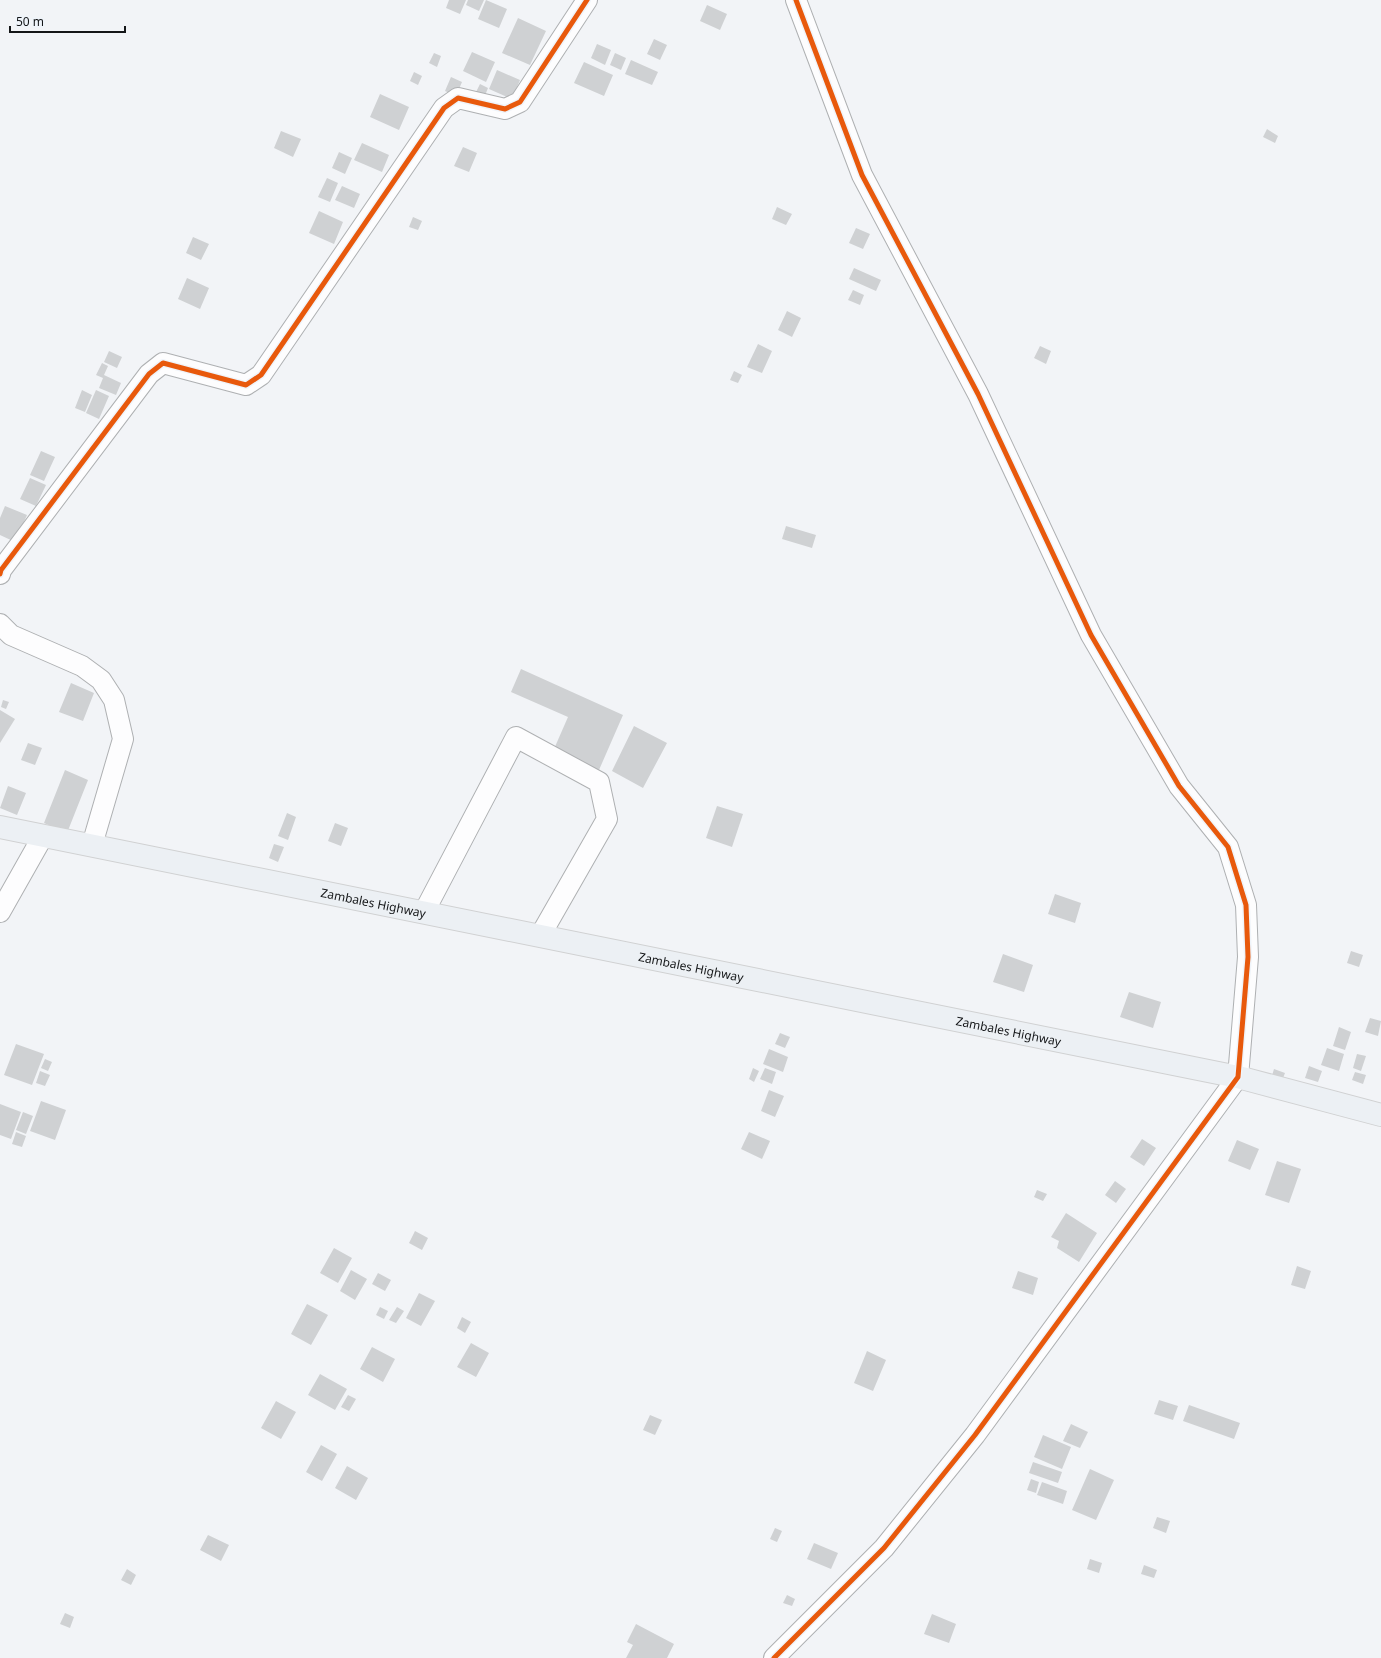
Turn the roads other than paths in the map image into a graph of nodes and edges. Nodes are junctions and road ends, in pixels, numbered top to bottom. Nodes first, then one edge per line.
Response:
1 (588, 0) edge
2 (796, 0) edge
3 (0, 574) edge
4 (0, 624) edge
5 (0, 827) edge
6 (43, 836) junction
7 (92, 845) junction
8 (0, 912) edge
9 (424, 912) junction
10 (540, 936) junction
11 (1238, 1077) junction
12 (1381, 1115) edge
13 (774, 1658) edge

1 - 3 street
2 - 11 street
4 - 7 street
5 - 6 main road, Zambales Highway
6 - 7 main road, Zambales Highway
6 - 8 street
7 - 9 main road, Zambales Highway
9 - 10 main road, Zambales Highway
9 - 10 street
10 - 11 main road, Zambales Highway
11 - 12 main road, Zambales Highway
11 - 13 street

